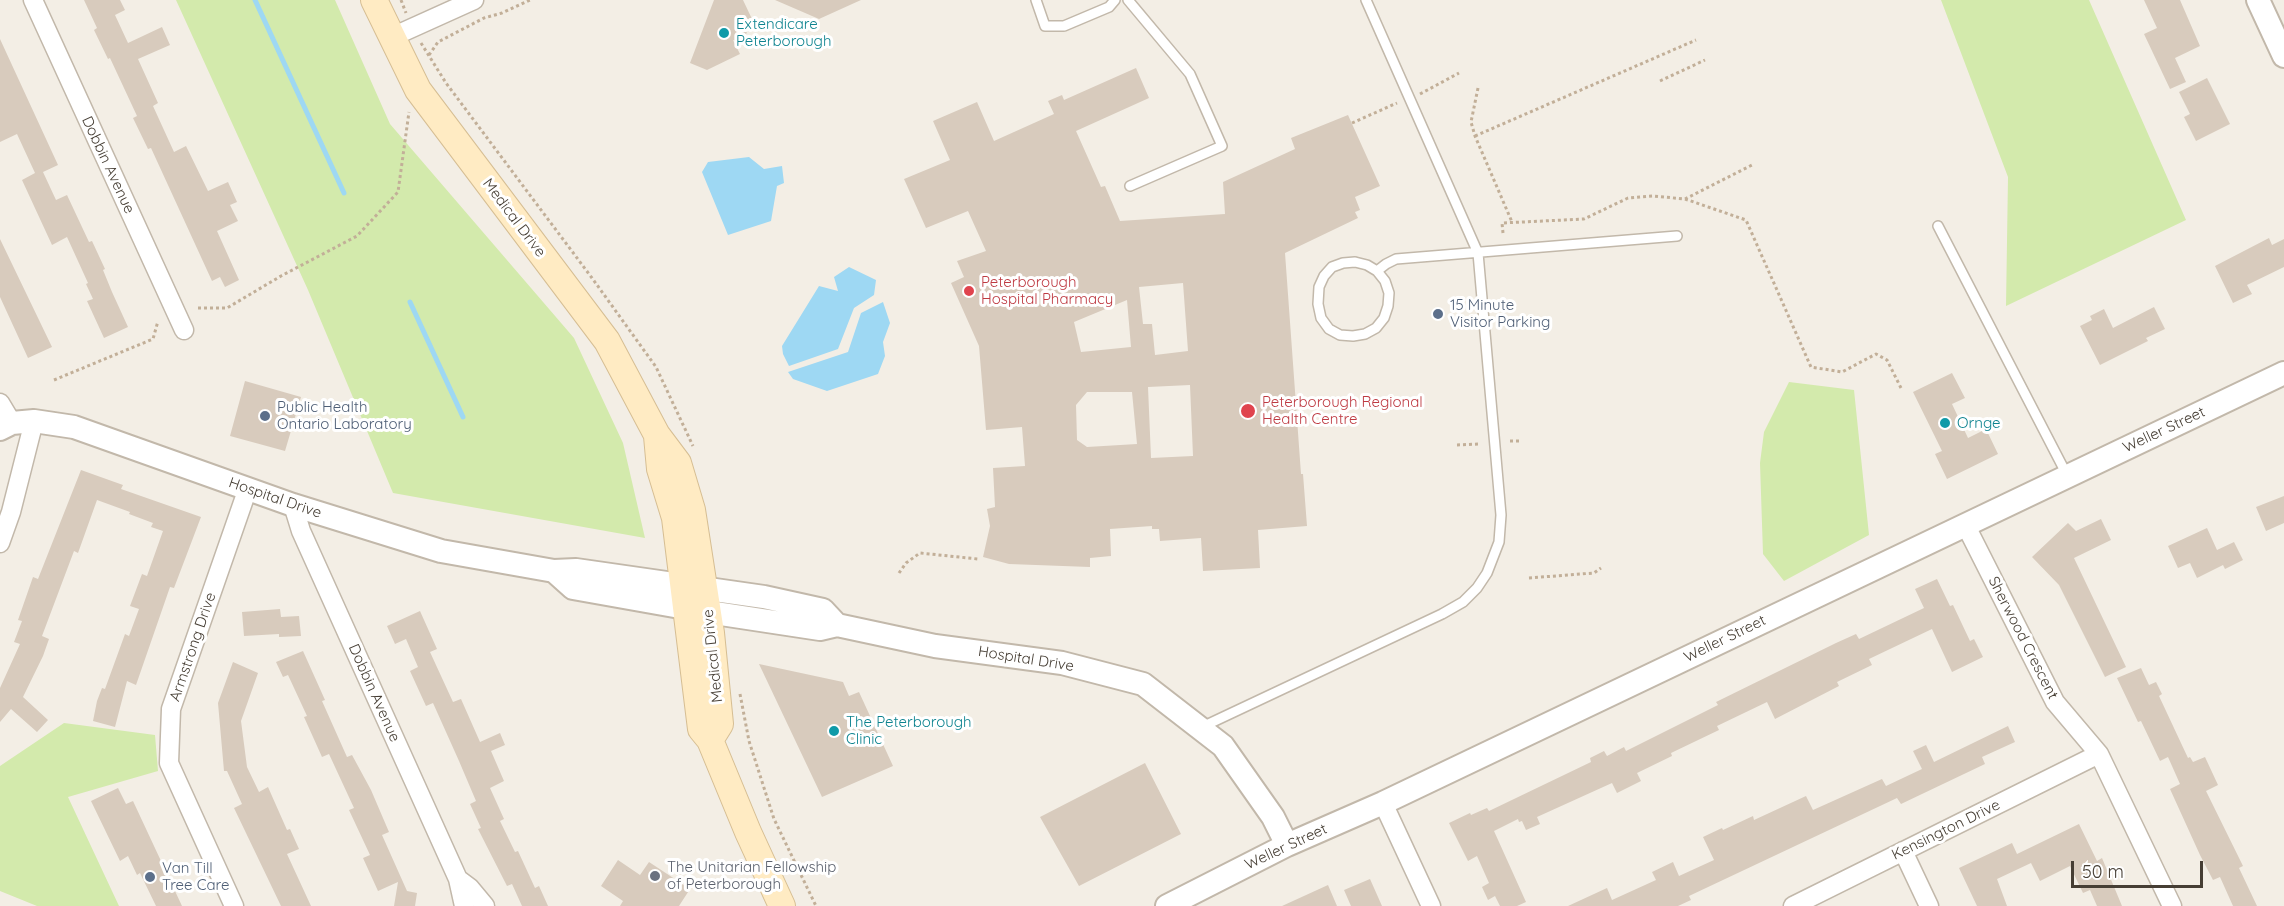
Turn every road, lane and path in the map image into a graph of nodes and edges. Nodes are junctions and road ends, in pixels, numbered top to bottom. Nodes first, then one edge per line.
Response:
1 (33, 0) edge
2 (374, 0) edge
3 (474, 0) edge
4 (530, 0) edge
5 (1036, 0) edge
6 (1115, 0) edge
7 (1128, 0) edge
8 (1366, 0) edge
9 (2258, 0) edge
10 (392, 37) junction
11 (1696, 40) dead end
12 (429, 55) dead end
13 (2284, 56) edge
14 (1705, 60) dead end
15 (1660, 81) dead end
16 (1478, 88) dead end
17 (409, 110) dead end
18 (1474, 136) junction
19 (1752, 165) dead end
20 (1130, 186) dead end
21 (1685, 199) junction
22 (1512, 222) junction
23 (1938, 226) dead end
24 (1503, 233) dead end
25 (1677, 236) dead end
26 (1478, 253) junction
27 (1377, 271) junction
28 (198, 308) dead end
29 (158, 321) dead end
30 (184, 330) dead end
31 (2284, 373) edge
32 (54, 380) dead end
33 (1901, 388) dead end
34 (0, 403) edge
35 (15, 424) edge
36 (1510, 441) dead end
37 (1520, 441) dead end
38 (1480, 444) dead end
39 (1457, 445) dead end
40 (2067, 476) junction
41 (248, 488) junction
42 (293, 505) junction
43 (1965, 524) junction
44 (0, 543) edge
45 (978, 559) dead end
46 (1601, 568) dead end
47 (899, 573) dead end
48 (1529, 578) dead end
49 (695, 598) junction
50 (1200, 728) junction
51 (2099, 754) junction
52 (1383, 802) junction
53 (1287, 845) junction
54 (1903, 851) junction
55 (458, 879) junction
56 (234, 906) edge
57 (464, 906) edge
58 (485, 906) edge
59 (782, 906) edge
60 (1167, 906) edge
61 (1431, 906) edge
62 (1793, 906) edge
63 (1929, 906) edge
64 (2172, 906) edge

1 - 30 street, Dobbin Avenue
2 - 10 main road, Medical Drive
3 - 10 street
4 - 12 path
5 - 6 lane
7 - 20 lane
8 - 26 lane
9 - 13 street
10 - 49 main road, Medical Drive
11 - 18 path
14 - 15 path
16 - 18 path
17 - 28 path
18 - 22 path
19 - 21 path
21 - 22 path
21 - 33 path
22 - 24 path
23 - 40 lane
25 - 26 lane
26 - 27 lane
26 - 50 lane
27 - 27 lane
29 - 32 path
31 - 40 street, Weller Street
34 - 35 street
35 - 41 street, Hospital Drive
35 - 44 street
36 - 37 path
38 - 39 path
40 - 43 street, Weller Street
41 - 42 street, Hospital Drive
41 - 56 street, Armstrong Drive
42 - 49 street, Hospital Drive
42 - 55 street, Dobbin Avenue
43 - 51 street, Sherwood Crescent
43 - 52 street, Weller Street
45 - 47 path
46 - 48 path
49 - 50 street, Hospital Drive
49 - 59 main road, Medical Drive
50 - 53 street, Hospital Drive
51 - 54 street, Kensington Drive
51 - 64 street, Sherwood Crescent
52 - 53 street, Weller Street
52 - 61 street
53 - 60 street, Weller Street
54 - 62 street, Kensington Drive
54 - 63 street
55 - 57 street, Dobbin Avenue
55 - 58 street, Dobbin Avenue

